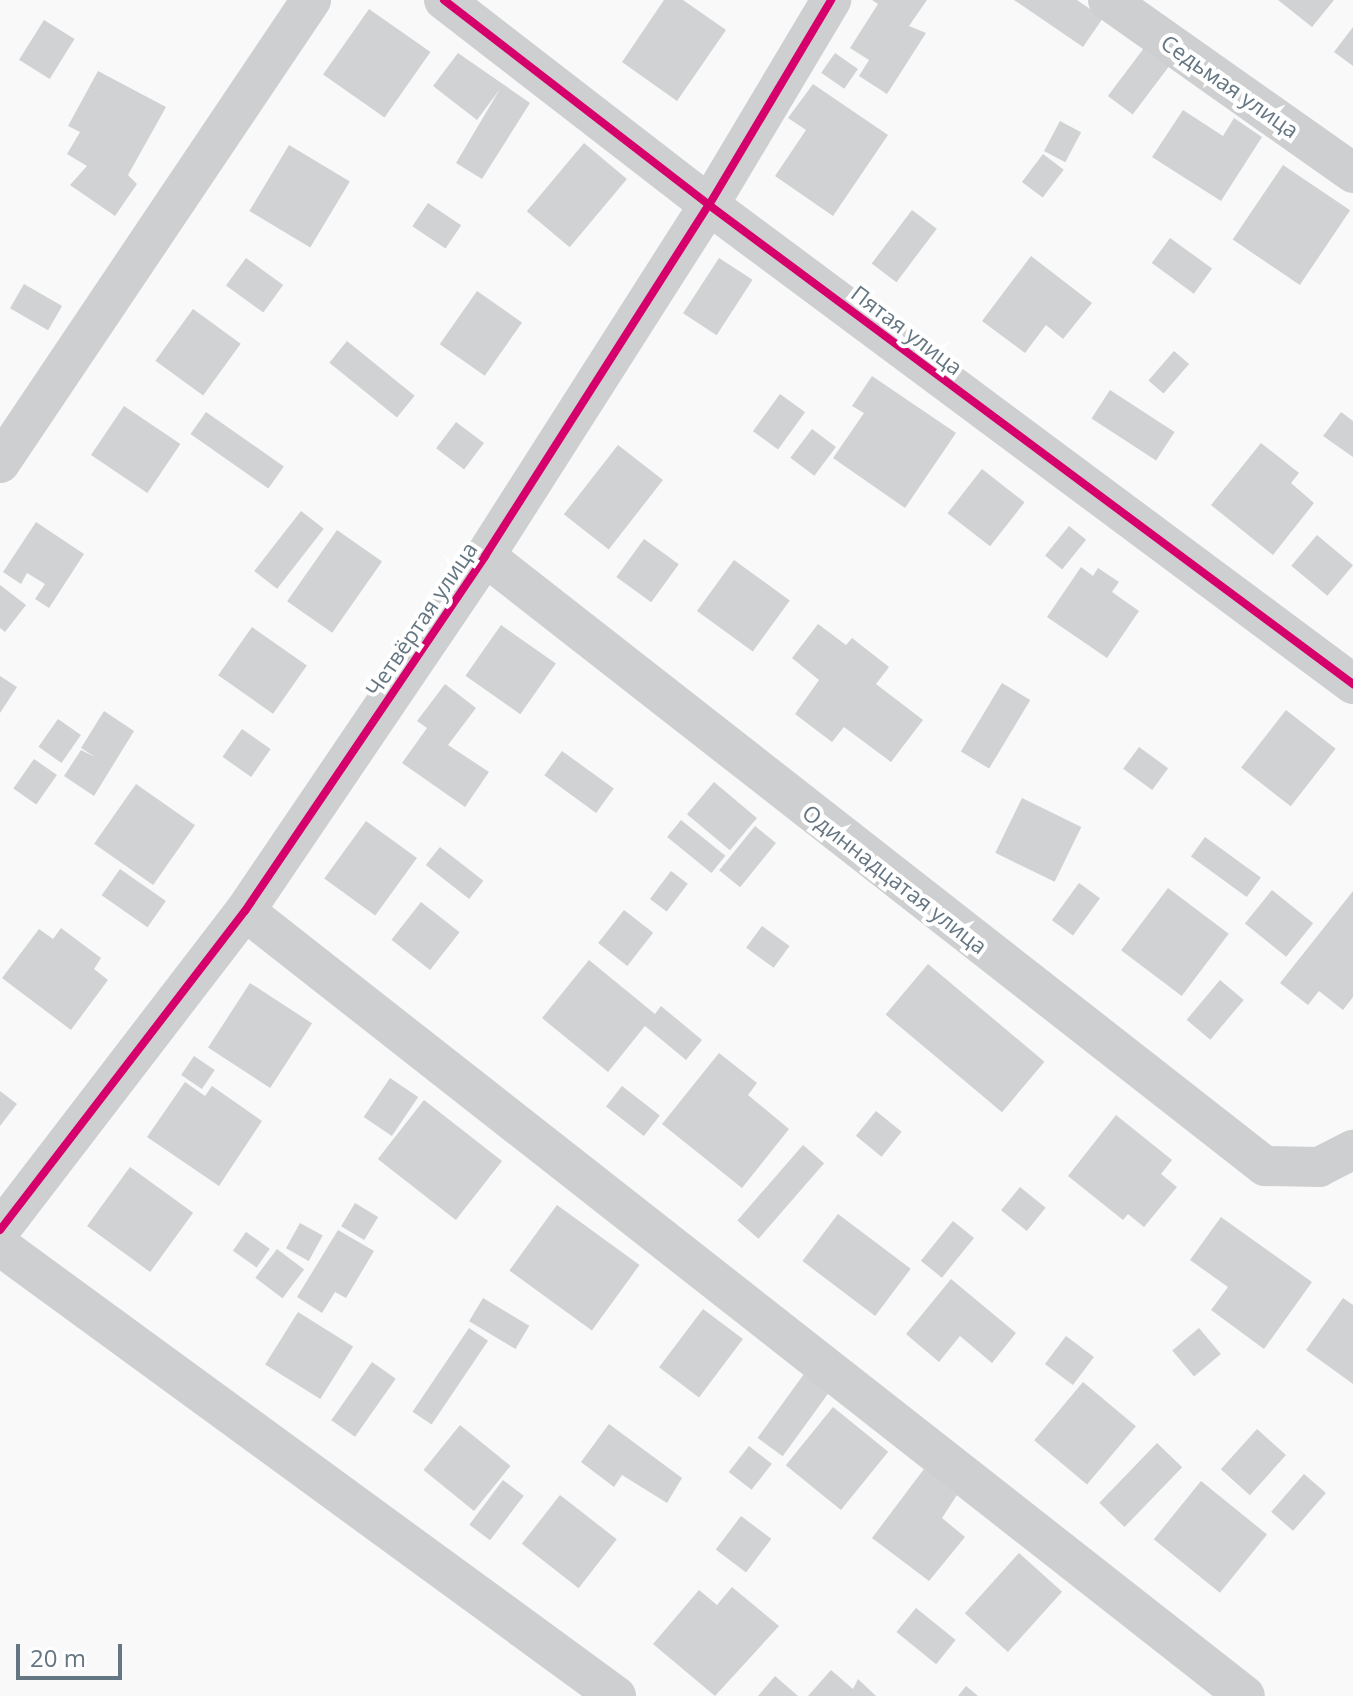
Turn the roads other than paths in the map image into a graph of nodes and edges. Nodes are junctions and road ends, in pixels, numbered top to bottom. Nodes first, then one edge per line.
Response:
1 (311, 0) edge
2 (444, 0) edge
3 (831, 0) edge
4 (1108, 0) edge
5 (1353, 173) edge
6 (709, 205) junction
7 (0, 463) edge
8 (485, 556) junction
9 (1353, 684) edge
10 (245, 911) junction
11 (1336, 1158) edge
12 (0, 1230) edge
13 (0, 1246) edge
14 (616, 1696) edge
15 (1245, 1696) edge

1 - 7 street
2 - 6 street, Пятая улица
3 - 6 street, Четвёртая улица
4 - 5 street, Седьмая улица
6 - 8 street, Четвёртая улица
6 - 9 street, Пятая улица
8 - 10 street, Четвёртая улица
8 - 11 street, Одиннадцатая улица
10 - 12 street, Четвёртая улица
10 - 15 street
13 - 14 street

